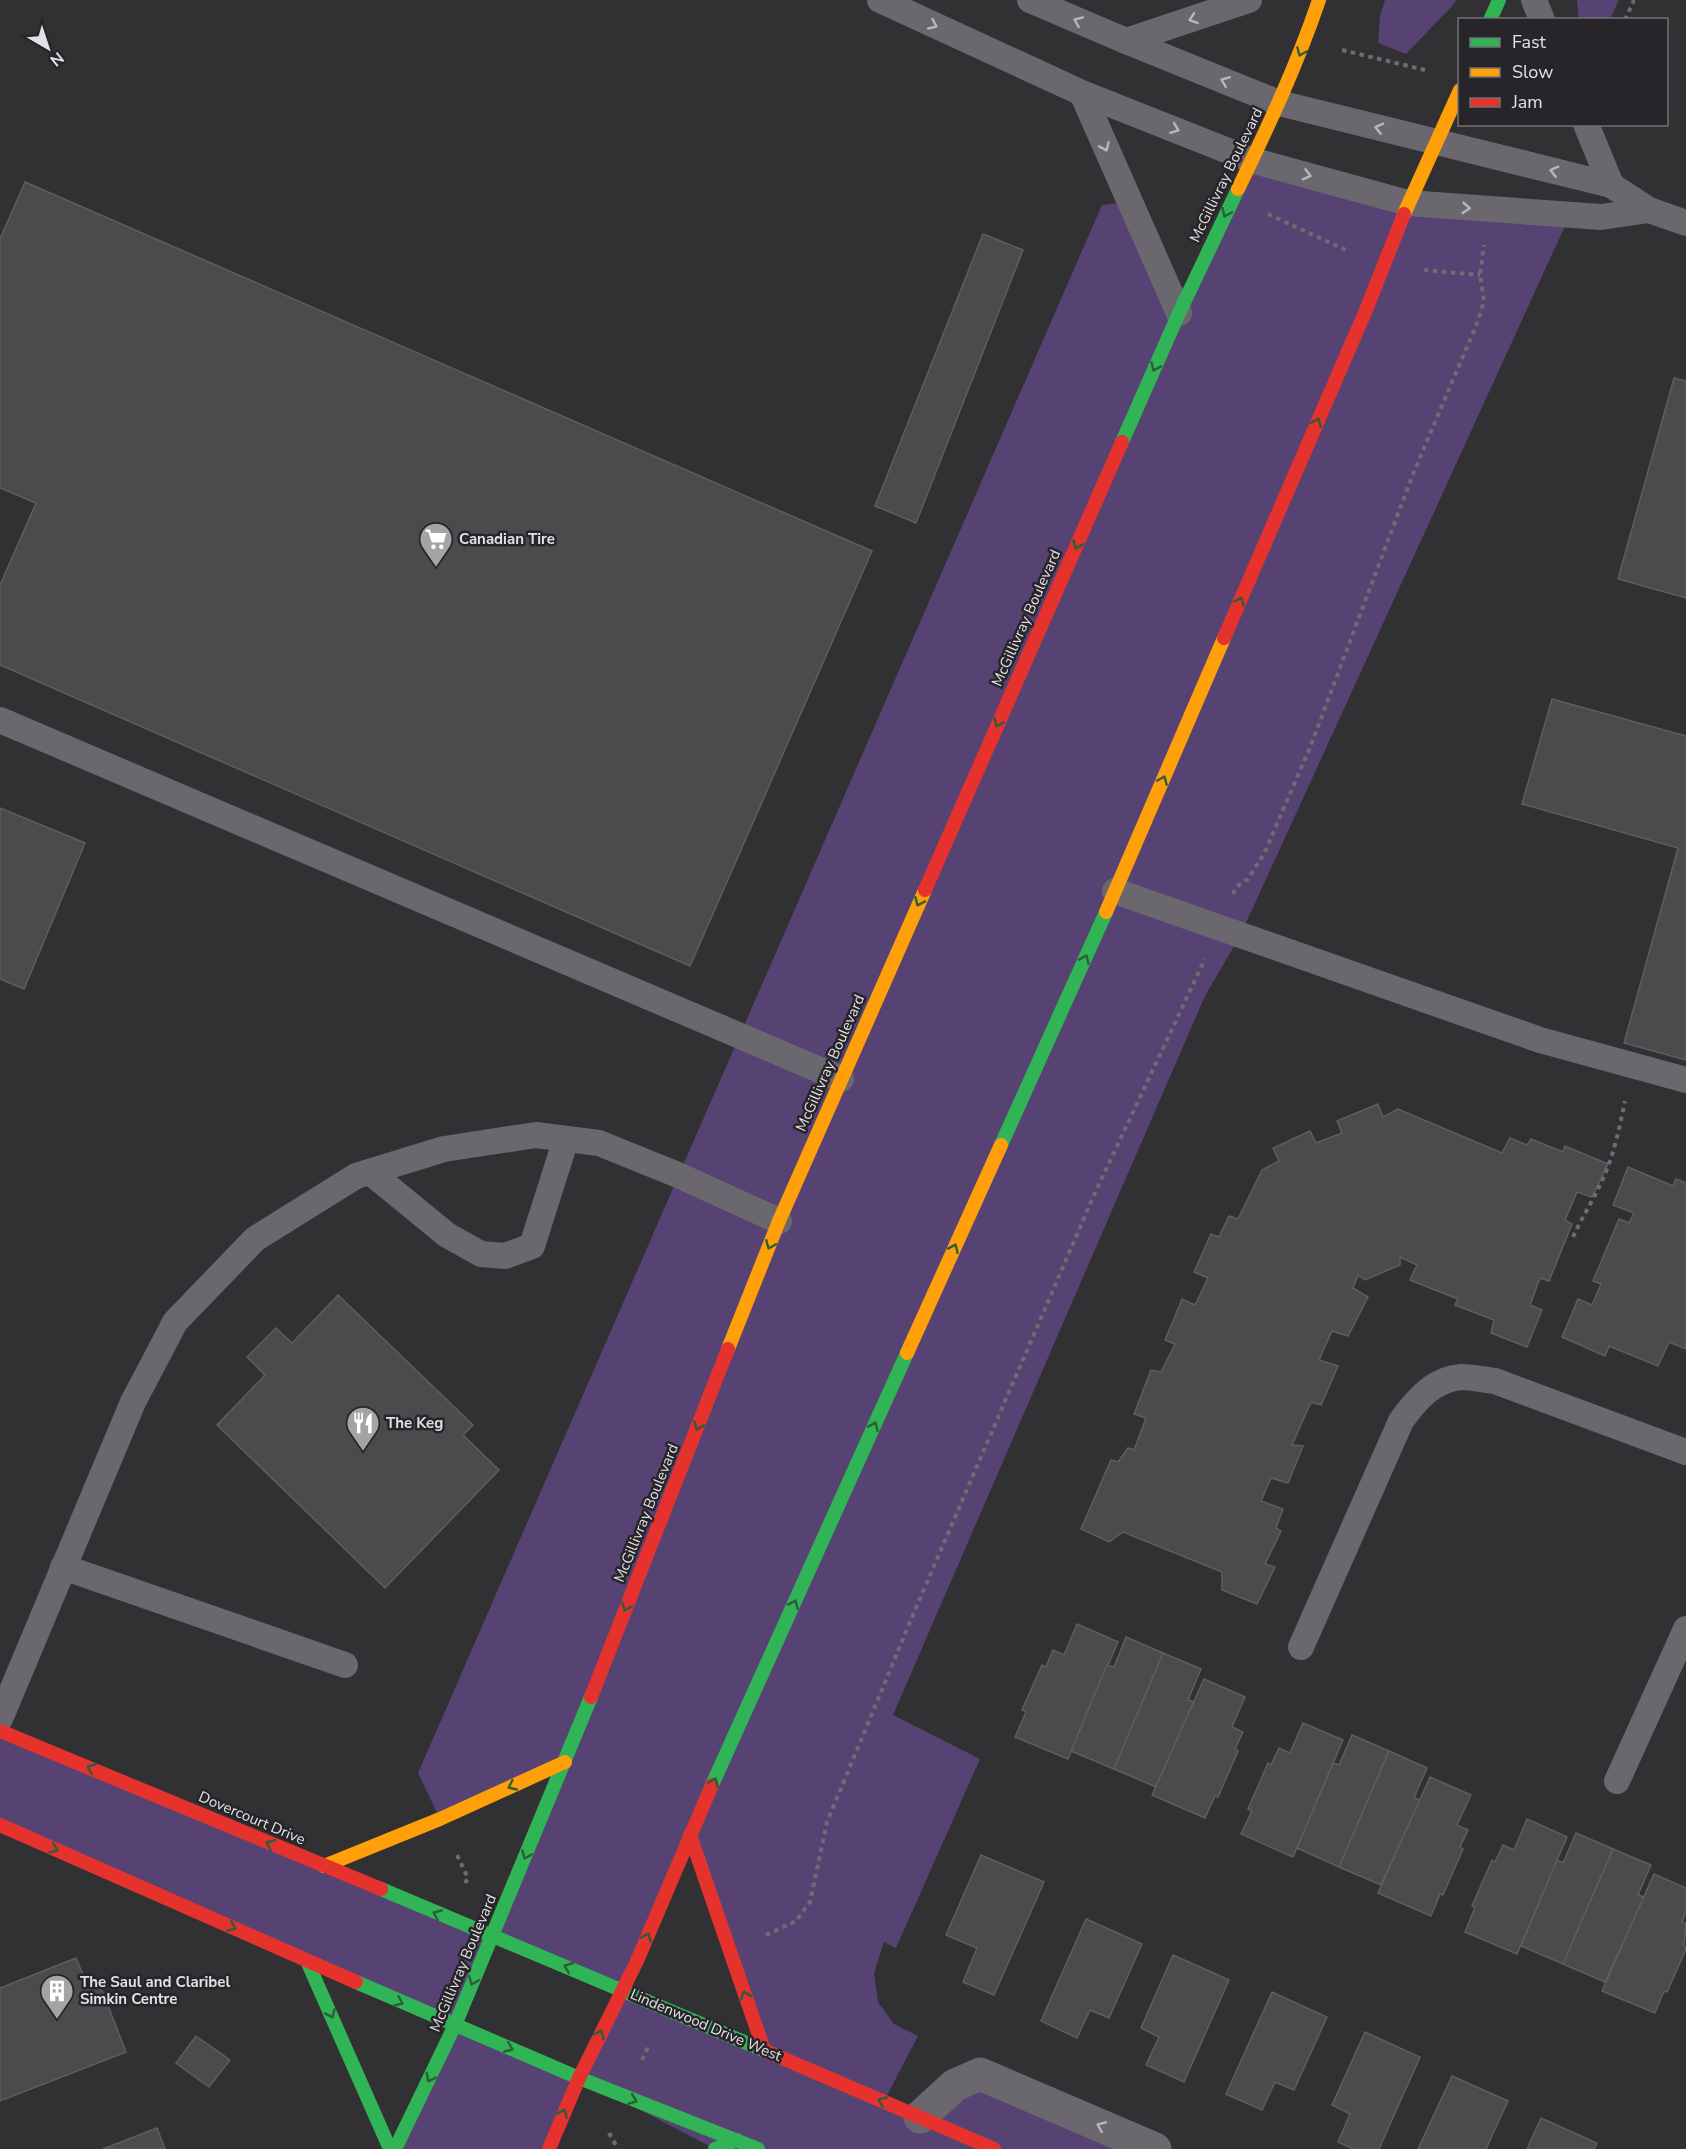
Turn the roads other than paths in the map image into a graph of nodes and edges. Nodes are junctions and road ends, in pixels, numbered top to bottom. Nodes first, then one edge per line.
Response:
1 (880, 0) edge
2 (1030, 0) edge
3 (1249, 0) edge
4 (1319, 0) edge
5 (1498, 0) edge
6 (1534, 0) edge
7 (1491, 18) edge
8 (1541, 18) edge
9 (1126, 41) junction
10 (1082, 93) junction
11 (1458, 94) edge
12 (1279, 103) junction
13 (1588, 126) edge
14 (1435, 142) junction
15 (1251, 160) junction
16 (1611, 185) junction
17 (1408, 203) junction
18 (1649, 210) junction
19 (1686, 223) edge
20 (1179, 313) junction
21 (0, 720) edge
22 (1115, 891) junction
23 (841, 1079) junction
24 (1686, 1080) edge
25 (566, 1139) junction
26 (370, 1172) junction
27 (779, 1221) junction
28 (1686, 1452) edge
29 (63, 1567) junction
30 (1686, 1629) edge
31 (1301, 1647) dead end
32 (345, 1665) dead end
33 (0, 1719) edge
34 (0, 1731) edge
35 (565, 1762) junction
36 (1617, 1781) dead end
37 (0, 1825) edge
38 (690, 1835) junction
39 (324, 1866) junction
40 (491, 1937) junction
41 (308, 1961) junction
42 (622, 1989) junction
43 (455, 2025) junction
44 (764, 2050) junction
45 (579, 2078) junction
46 (920, 2117) junction
47 (737, 2140) junction
48 (392, 2149) edge
49 (549, 2149) edge
50 (715, 2149) edge
51 (758, 2149) edge
52 (994, 2149) edge
53 (1155, 2149) edge

1 -> 10 lane
9 -> 2 lane
3 -> 9 lane
4 -> 12 main road, McGillivray Boulevard
5 - 7 main road
6 - 8 lane
12 -> 9 lane
10 -> 15 lane
10 -> 20 lane
11 - 14 main road
14 -> 12 lane
12 - 15 main road, McGillivray Boulevard
13 - 16 lane
16 -> 14 lane
14 - 17 main road
15 -> 17 lane
15 -> 20 main road, McGillivray Boulevard
16 - 18 lane
17 -> 18 lane
22 -> 17 main road
18 - 19 lane
20 -> 23 main road, McGillivray Boulevard
21 - 23 lane
22 - 24 lane
38 -> 22 main road
23 - 27 main road, McGillivray Boulevard
25 - 26 lane
25 - 26 lane
25 - 27 lane
26 - 29 lane
27 -> 35 main road, McGillivray Boulevard
28 - 31 lane
29 - 32 lane
29 - 33 lane
30 - 36 lane
39 -> 34 main road, Dovercourt Drive
35 -> 39 main road
35 -> 40 main road, McGillivray Boulevard
37 -> 41 main road
42 -> 38 main road
44 -> 38 main road
40 -> 39 main road, Dovercourt Drive
42 -> 40 main road, Lindenwood Drive West
40 -> 43 main road, McGillivray Boulevard
41 -> 43 main road
41 -> 48 main road
42 - 44 main road, Lindenwood Drive West
45 -> 42 main road
43 -> 45 main road
43 -> 48 main road, McGillivray Boulevard
46 -> 44 main road, Lindenwood Drive West
45 -> 47 main road
49 -> 45 main road
46 - 52 main road, Lindenwood Drive West
53 -> 46 street
47 - 50 main road
47 - 51 main road

